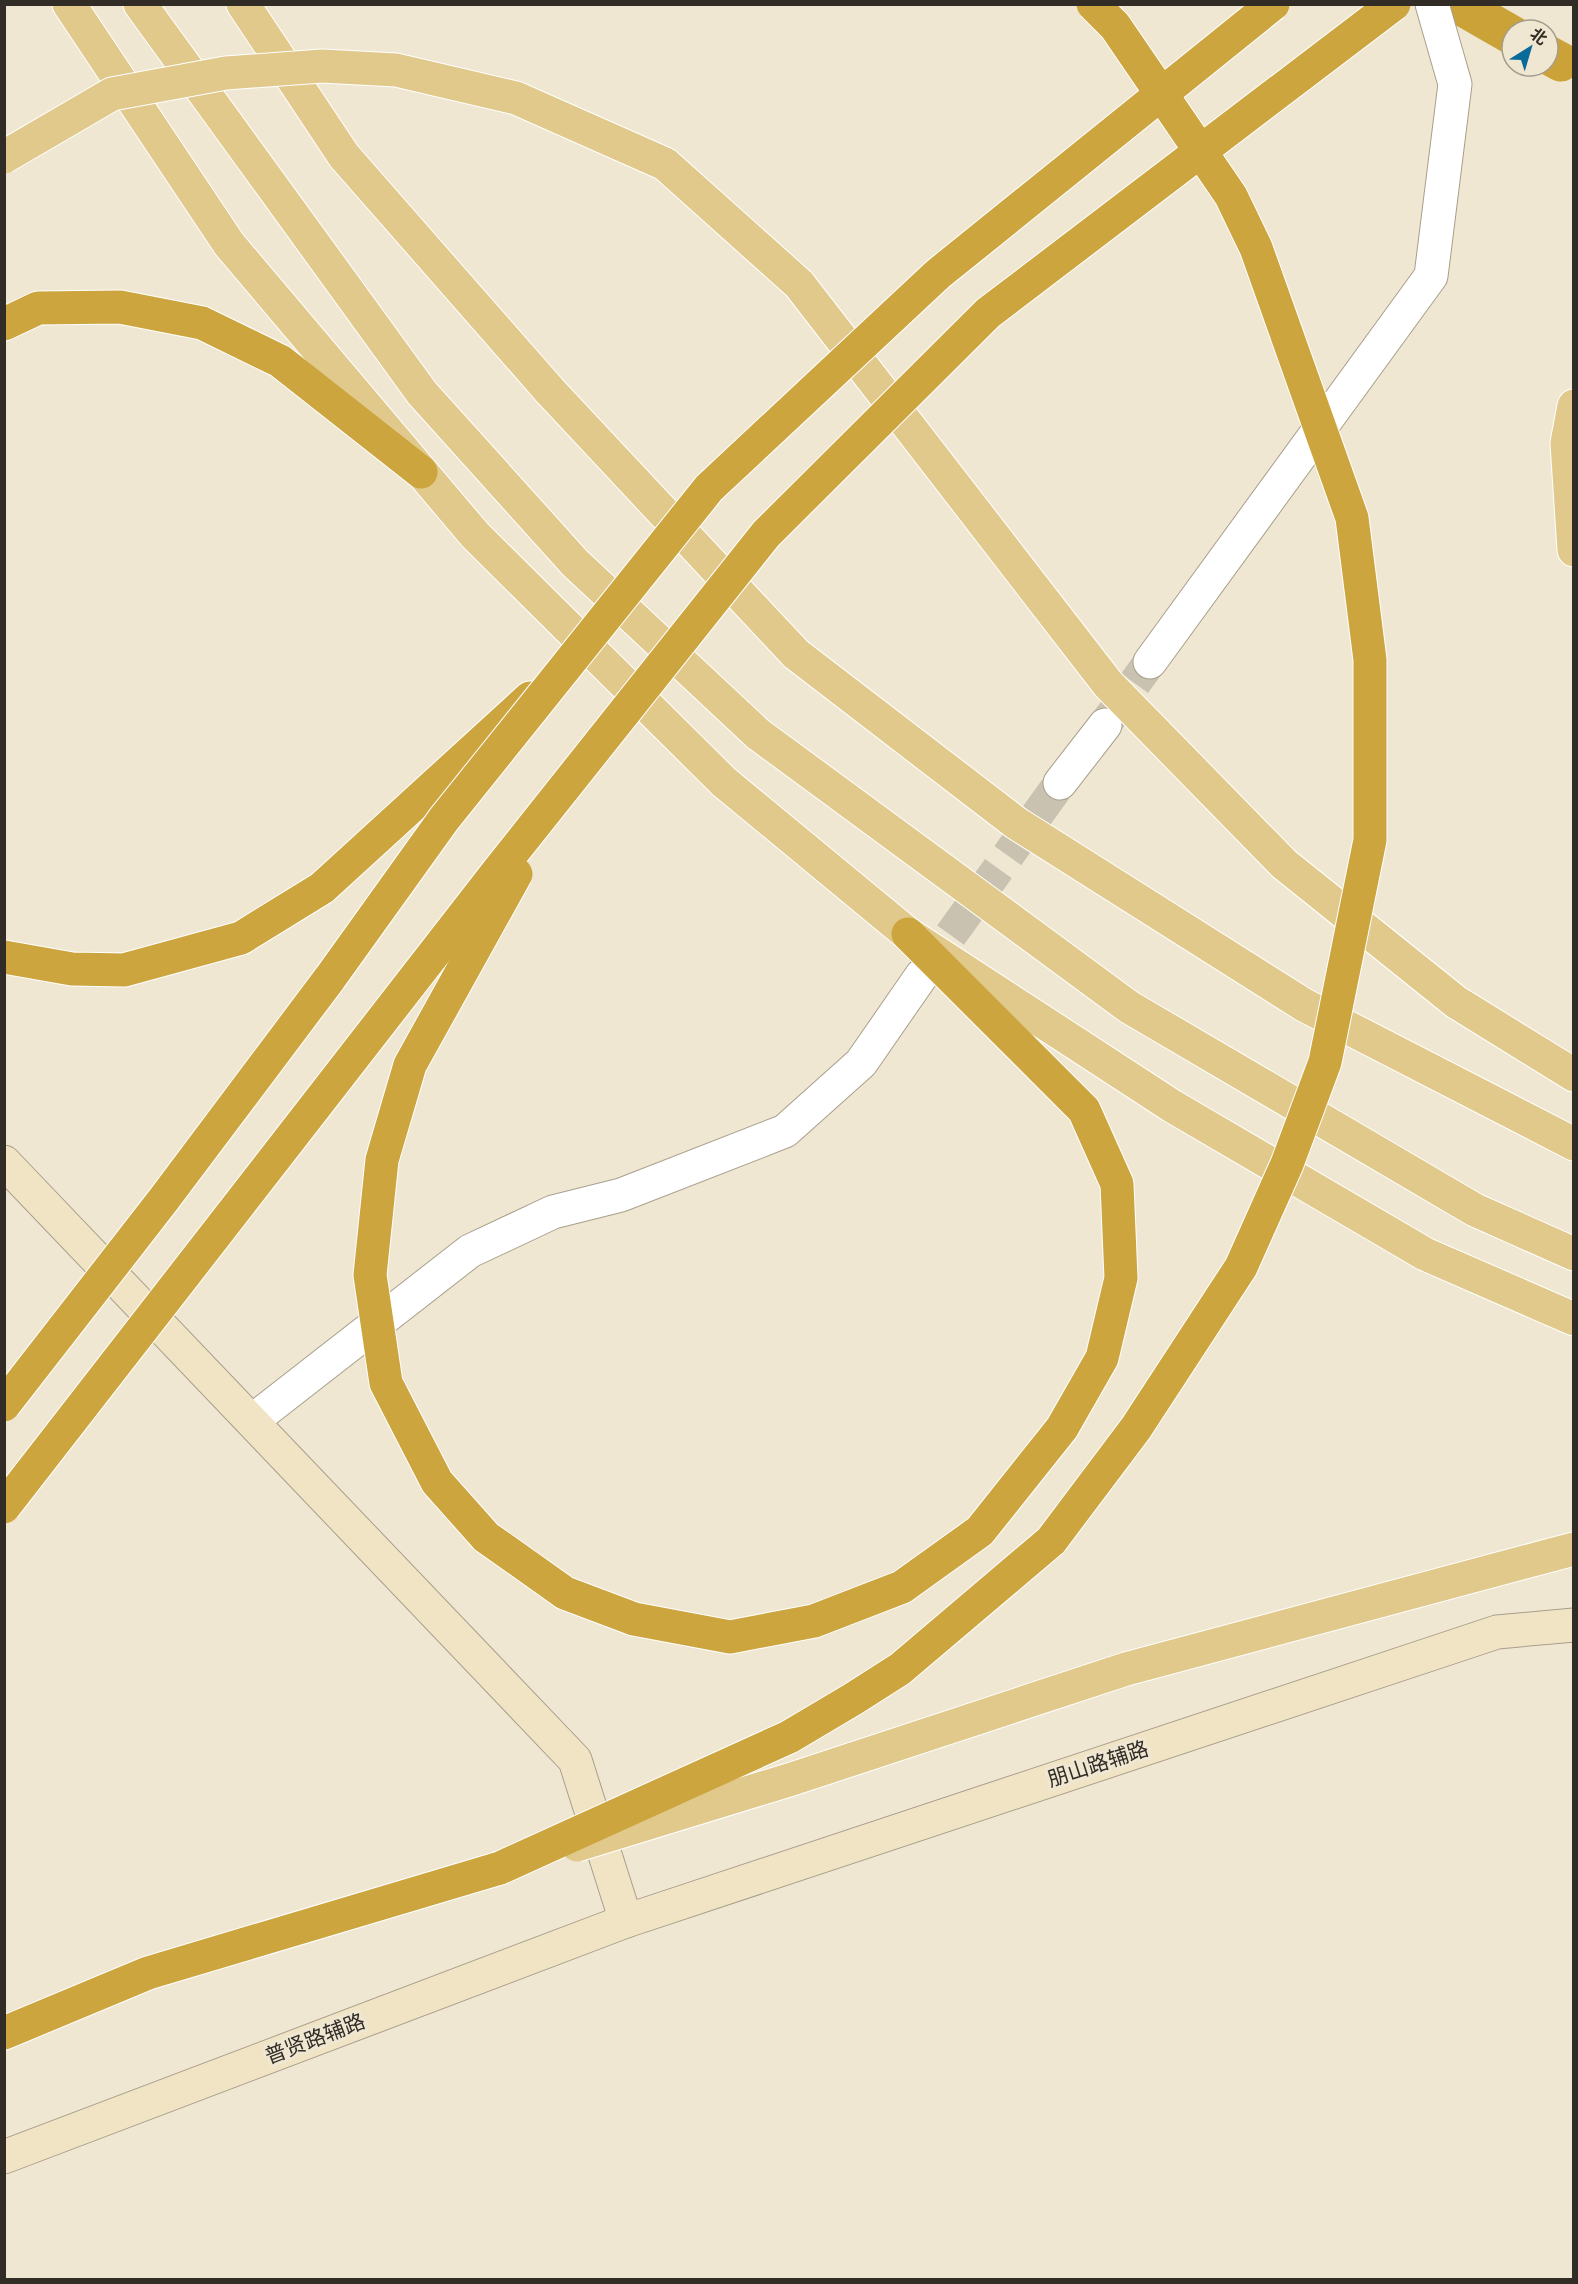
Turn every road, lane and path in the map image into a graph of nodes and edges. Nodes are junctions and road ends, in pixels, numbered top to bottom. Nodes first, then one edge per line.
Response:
1 (69, 4) edge
2 (140, 4) edge
3 (243, 4) edge
4 (1093, 4) edge
5 (1273, 4) edge
6 (1394, 4) edge
7 (1432, 4) edge
8 (4, 157) edge
9 (4, 324) edge
10 (1574, 406) edge
11 (421, 472) junction
12 (1574, 550) edge
13 (1150, 662) tunnel mouth
14 (569, 663) junction
15 (1105, 724) tunnel mouth
16 (1060, 783) tunnel mouth
17 (564, 788) junction
18 (908, 934) junction
19 (4, 957) edge
20 (922, 975) tunnel mouth
21 (1574, 1075) edge
22 (1574, 1144) edge
23 (4, 1162) edge
24 (1574, 1254) edge
25 (1574, 1318) edge
26 (4, 1405) edge
27 (252, 1421) junction
28 (4, 1506) edge
29 (1562, 1552) edge
30 (1574, 1624) edge
31 (500, 1868) junction
32 (626, 1921) junction
33 (4, 2033) edge
34 (4, 2157) edge

1 - 11 main road
2 - 24 main road
3 - 22 main road
4 - 31 highway, bridge
5 - 14 highway, bridge
6 - 17 highway, bridge
7 - 13 street
8 - 21 main road, bridge
9 - 11 highway
10 - 12 main road
11 - 18 main road
14 - 19 highway, bridge
14 - 26 highway, bridge
15 - 16 street
17 - 18 highway, bridge
17 - 28 highway, bridge
18 - 25 main road
20 - 27 street
23 - 27 street
27 - 32 street
29 - 31 main road, bridge
30 - 32 street, 朋山路辅路
31 - 33 highway
32 - 34 street, 普贤路辅路

